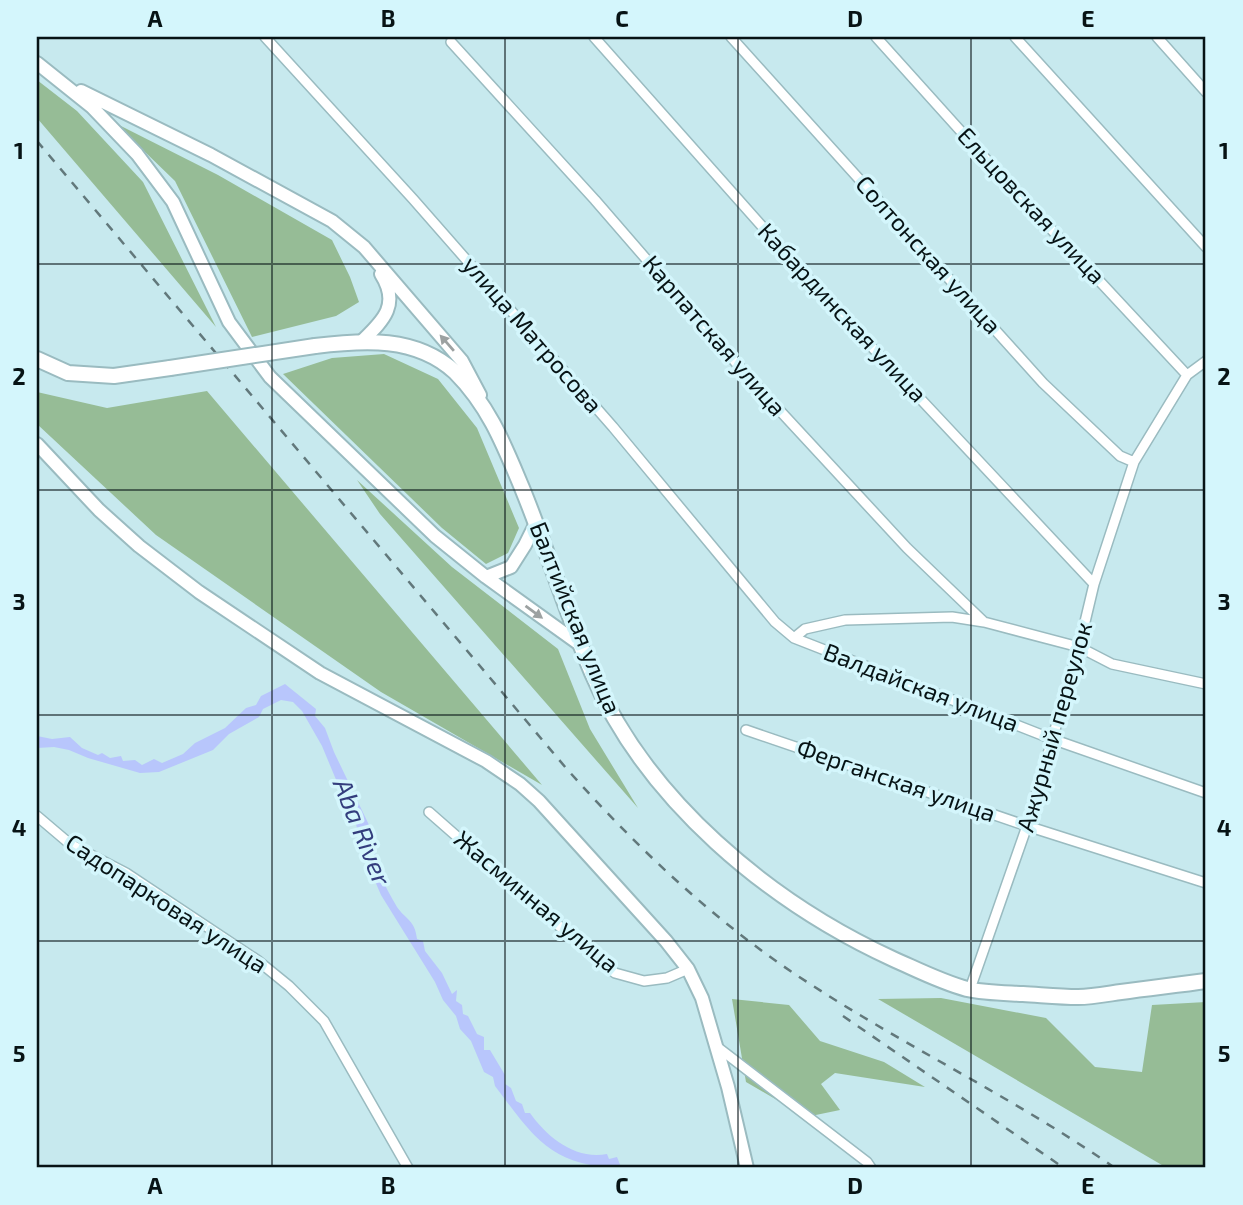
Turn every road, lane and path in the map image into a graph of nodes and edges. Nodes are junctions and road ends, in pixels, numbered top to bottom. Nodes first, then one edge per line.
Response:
1 (265, 37) edge
2 (594, 37) edge
3 (731, 37) edge
4 (876, 37) edge
5 (1015, 37) edge
6 (1157, 37) edge
7 (451, 42) dead end
8 (37, 63) edge
9 (58, 80) junction
10 (1206, 92) edge
11 (365, 247) junction
12 (1206, 247) edge
13 (363, 340) junction
14 (37, 359) edge
15 (1206, 361) edge
16 (1186, 375) junction
17 (495, 423) junction
18 (37, 444) edge
19 (1134, 462) junction
20 (536, 523) junction
21 (486, 577) junction
22 (1094, 584) junction
23 (984, 622) junction
24 (794, 638) junction
25 (582, 646) junction
26 (1079, 647) junction
27 (1206, 684) edge
28 (746, 730) dead end
29 (1052, 740) junction
30 (1206, 793) edge
31 (429, 812) dead end
32 (37, 816) edge
33 (1027, 825) junction
34 (1206, 883) edge
35 (688, 970) junction
36 (1206, 981) edge
37 (970, 989) junction
38 (716, 1046) junction
39 (408, 1168) edge
40 (747, 1168) edge
41 (871, 1168) edge

1 - 24 street, улица Матросова
2 - 22 street, Кабардинская улица
3 - 19 street, Солтонская улица
4 - 16 street, Ельцовская улица
5 - 12 street
6 - 10 street
7 - 23 street, Карпатская улица
8 - 9 street
9 - 11 street
9 - 21 street
11 - 13 street
17 -> 11 street
13 - 14 main road, Балтийская улица, bridge
13 - 17 main road, Балтийская улица
15 - 16 street
16 - 19 street, Ажурный переулок
17 - 20 main road, Балтийская улица
18 - 35 street
19 - 22 street, Ажурный переулок
20 - 21 street
20 - 25 main road, Балтийская улица
21 -> 25 street
22 - 26 street, Ажурный переулок
23 - 24 street, Карпатская улица
23 - 26 street, Карпатская улица
24 - 29 street, Валдайская улица
25 - 37 main road, Балтийская улица
26 - 27 street, Карпатская улица
26 - 29 street, Ажурный переулок
28 - 33 street, Ферганская улица
29 - 30 street, Валдайская улица
29 - 33 street, Ажурный переулок
31 - 35 street, Жасминная улица
32 - 39 street, Садопарковая улица
33 - 34 street, Ферганская улица
33 - 37 street, Ажурный переулок
35 - 38 street
36 - 37 main road, Балтийская улица
38 - 40 street
38 - 41 street

